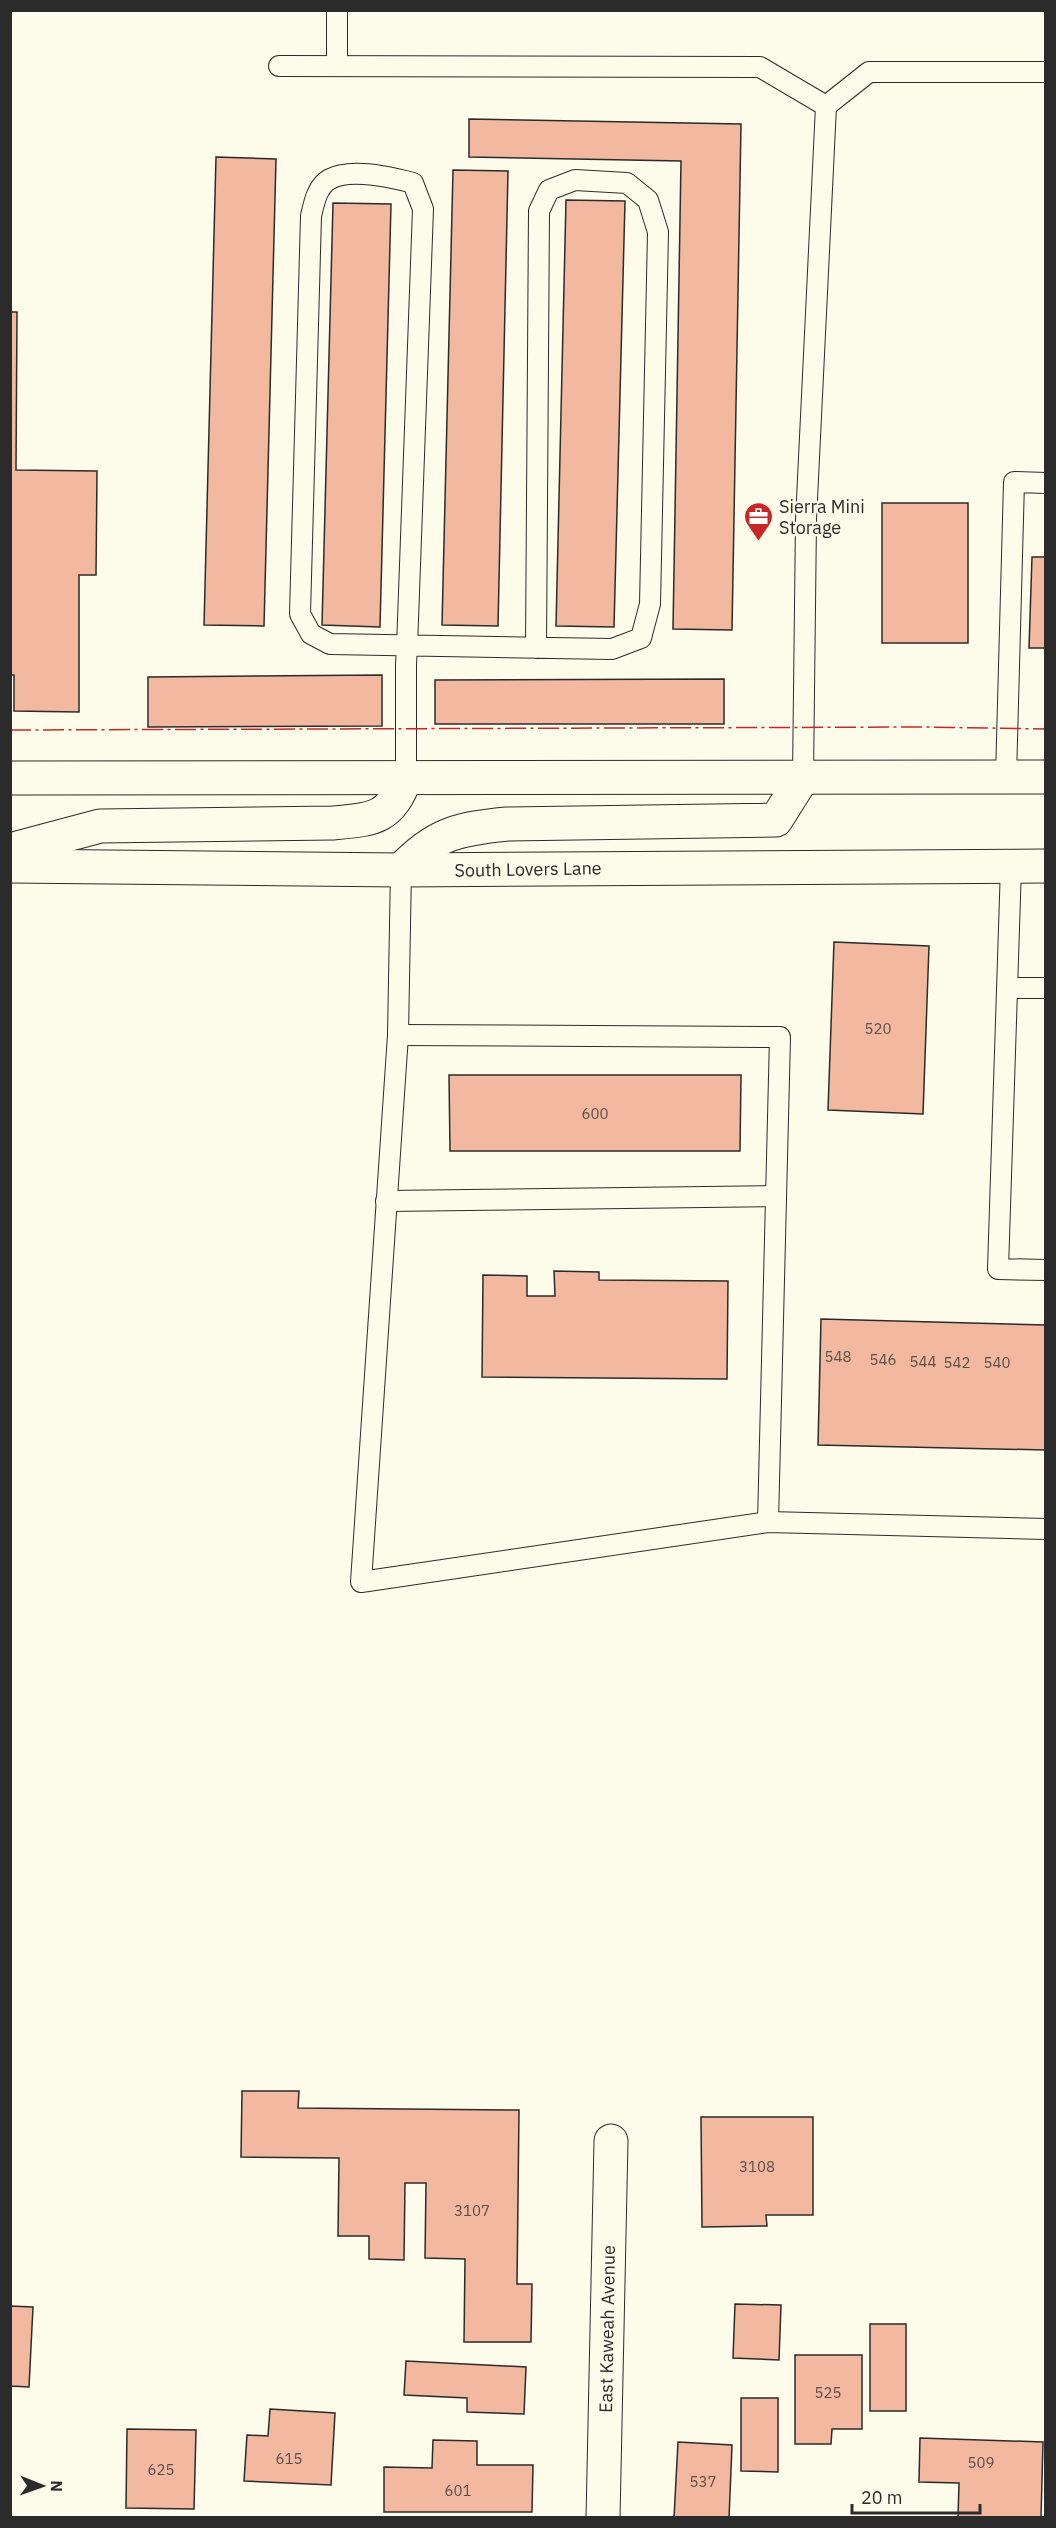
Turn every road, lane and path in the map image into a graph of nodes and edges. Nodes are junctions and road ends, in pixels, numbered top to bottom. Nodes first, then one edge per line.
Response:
1 (337, 10) edge
2 (279, 66) dead end
3 (337, 66) junction
4 (1046, 72) edge
5 (826, 106) junction
6 (1046, 483) edge
7 (407, 647) junction
8 (536, 648) junction
9 (406, 777) junction
10 (803, 777) junction
11 (1006, 777) junction
12 (1046, 777) edge
13 (10, 778) edge
14 (10, 850) edge
15 (10, 866) edge
16 (1011, 866) junction
17 (1046, 866) edge
18 (401, 870) junction
19 (1008, 988) junction
20 (1046, 988) edge
21 (398, 1035) junction
22 (776, 1196) junction
23 (386, 1202) junction
24 (1046, 1270) edge
25 (768, 1522) junction
26 (1046, 1529) edge
27 (611, 2141) dead end
28 (603, 2517) edge

1 - 3 lane
2 - 3 lane
3 - 5 lane
4 - 5 lane
5 - 10 lane
6 - 11 lane
7 - 7 lane
7 - 8 lane
7 - 9 lane
8 - 8 lane
9 - 10 main road
9 - 13 main road
9 - 14 main road
10 - 11 main road
10 - 18 main road
11 - 12 main road
15 - 18 main road, South Lovers Lane
16 - 17 main road, South Lovers Lane
16 - 18 main road, South Lovers Lane
16 - 19 lane
18 - 21 lane
19 - 20 lane
19 - 24 lane
21 - 22 lane
21 - 23 lane
22 - 23 lane
22 - 25 lane
23 - 25 lane
25 - 26 lane
27 - 28 main road, East Kaweah Avenue

